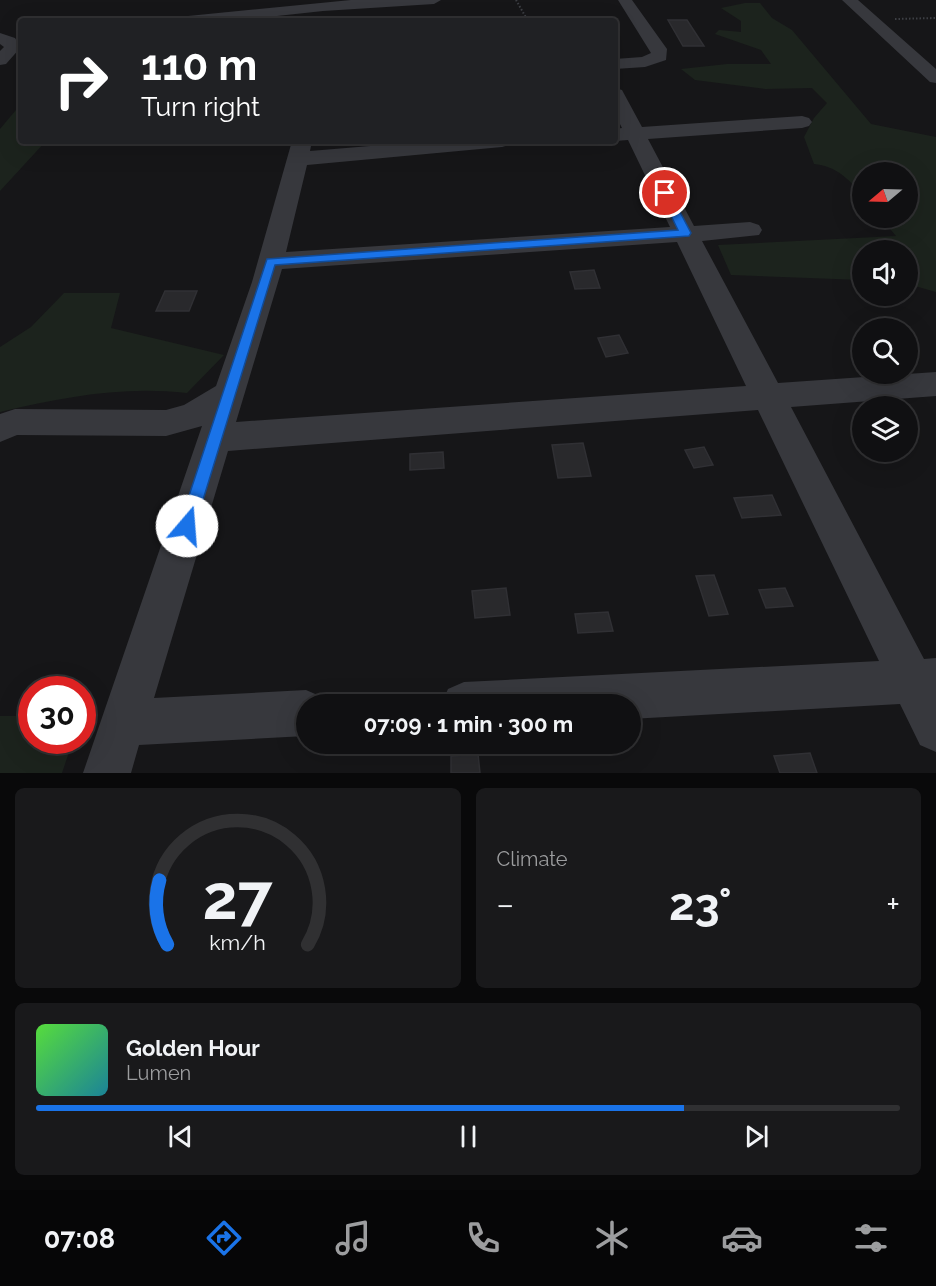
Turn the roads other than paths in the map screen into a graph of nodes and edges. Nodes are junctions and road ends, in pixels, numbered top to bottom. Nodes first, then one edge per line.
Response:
1 (434, 0) edge
2 (625, 0) edge
3 (849, 0) edge
4 (424, 1) edge
5 (301, 7) edge
6 (186, 18) edge
7 (427, 18) edge
8 (18, 35) edge
9 (0, 38) edge
10 (0, 60) edge
11 (618, 64) edge
12 (936, 78) edge
13 (618, 106) edge
14 (802, 122) dead end
15 (625, 134) edge
16 (434, 144) edge
17 (299, 150) edge
18 (750, 230) dead end
19 (685, 233) junction
20 (271, 261) junction
21 (936, 384) edge
22 (229, 394) junction
23 (768, 396) junction
24 (0, 428) edge
25 (215, 438) junction
26 (924, 680) edge
27 (641, 695) edge
28 (296, 714) edge
29 (124, 723) junction
30 (936, 729) edge
31 (107, 773) edge

1 - 4 street
2 - 11 street
3 - 12 street
4 - 5 street
4 - 7 street
5 - 6 street
8 - 9 street
9 - 10 street
13 - 15 street
14 - 15 street
15 - 19 street
16 - 17 street
17 - 20 street
18 - 19 street
19 - 20 street
19 - 23 street
20 - 22 street
21 - 23 street
22 - 24 street
22 - 25 street
23 - 25 street
23 - 26 street
25 - 29 street
26 - 27 street
26 - 30 street
28 - 29 street
29 - 31 street

